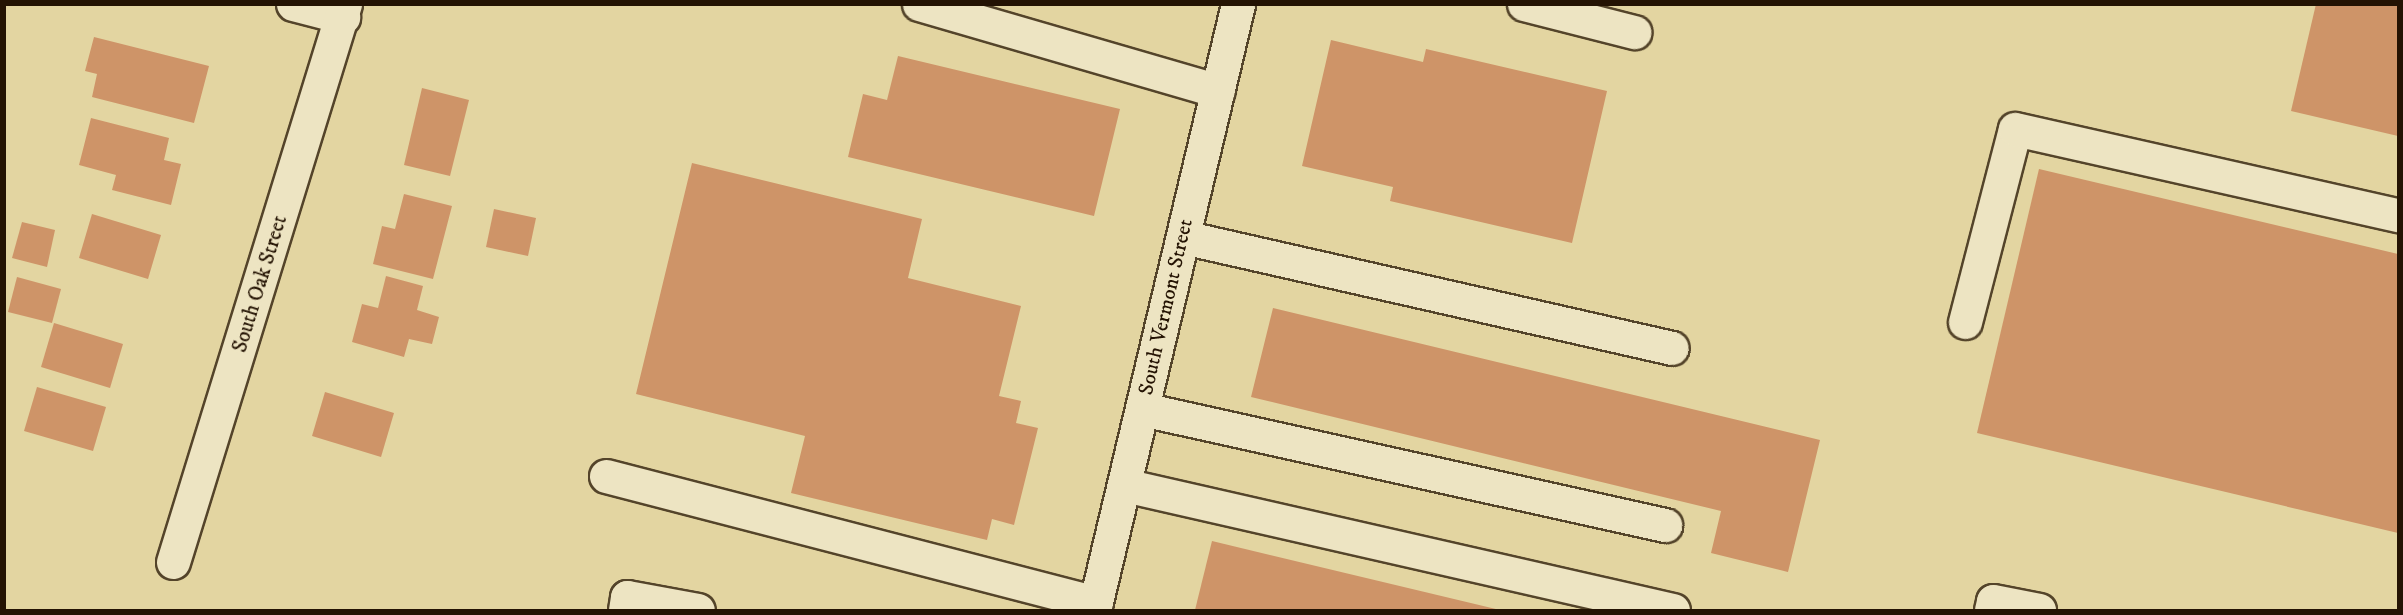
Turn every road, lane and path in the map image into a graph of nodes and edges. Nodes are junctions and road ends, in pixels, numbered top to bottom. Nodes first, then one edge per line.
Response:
1 (293, 4) edge
2 (920, 4) edge
3 (1238, 4) edge
4 (1524, 4) edge
5 (344, 11) edge
6 (1634, 32) dead end
7 (1218, 91) junction
8 (2398, 214) edge
9 (1183, 237) junction
10 (1965, 322) dead end
11 (1672, 348) dead end
12 (1142, 409) junction
13 (606, 476) dead end
14 (1124, 485) junction
15 (1665, 525) dead end
16 (173, 562) dead end
17 (1095, 607) edge
18 (625, 610) edge
19 (698, 610) edge
20 (1673, 610) edge
21 (1990, 610) edge
22 (2039, 610) edge

1 - 5 street
2 - 7 street
3 - 7 street, South Vermont Street
4 - 6 street
5 - 16 street, South Oak Street
7 - 9 street, South Vermont Street
8 - 10 street
9 - 11 street
9 - 12 street, South Vermont Street
12 - 14 street, South Vermont Street
12 - 15 street
13 - 17 street
14 - 17 street, South Vermont Street
14 - 20 street
18 - 19 street
21 - 22 street

